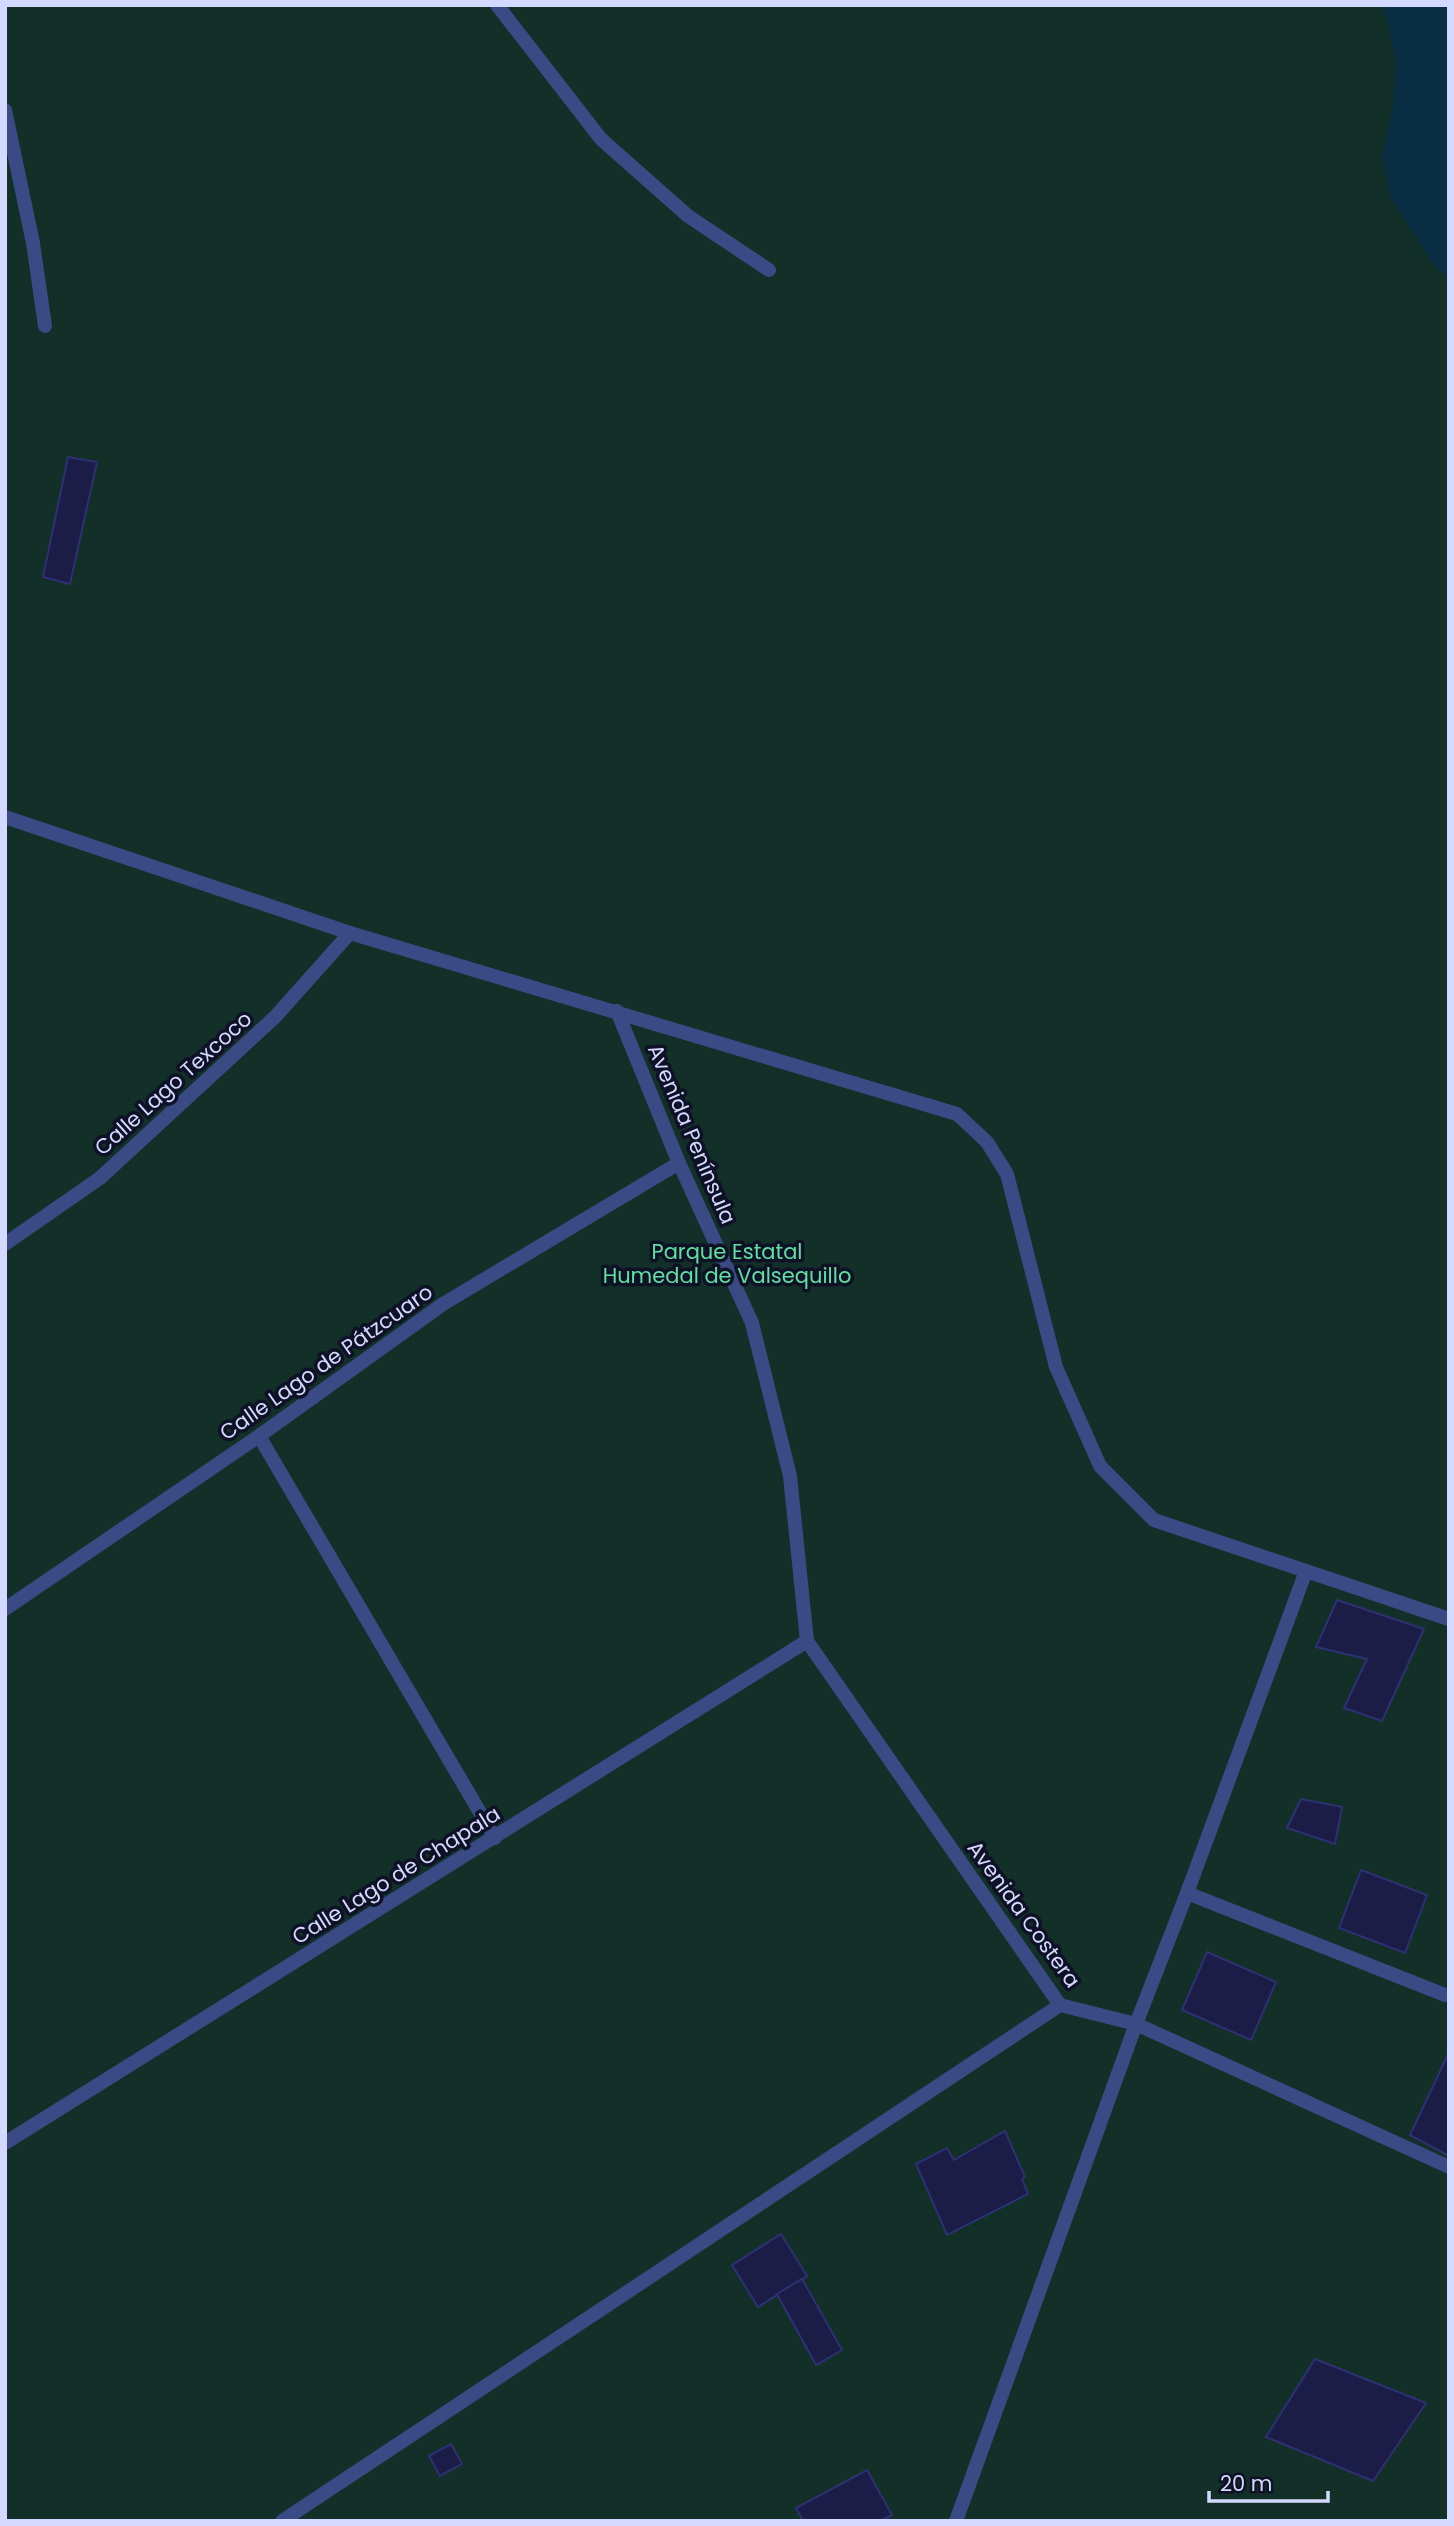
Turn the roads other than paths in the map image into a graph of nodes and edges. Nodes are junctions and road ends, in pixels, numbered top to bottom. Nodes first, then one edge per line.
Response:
1 (497, 5) edge
2 (5, 110) edge
3 (769, 270) dead end
4 (45, 326) dead end
5 (5, 817) edge
6 (351, 933) junction
7 (617, 1011) junction
8 (679, 1163) junction
9 (5, 1244) edge
10 (259, 1437) junction
11 (1306, 1571) junction
12 (5, 1609) edge
13 (1449, 1619) edge
14 (807, 1642) junction
15 (495, 1838) junction
16 (1187, 1893) junction
17 (1444, 1995) dead end
18 (1060, 2005) junction
19 (1136, 2024) junction
20 (5, 2143) edge
21 (1449, 2167) edge
22 (282, 2521) edge
23 (956, 2521) edge

1 - 3 street
2 - 4 street
5 - 6 street
6 - 7 street
6 - 9 street, Calle Lago Texcoco
7 - 8 street, Avenida Península
7 - 11 street
8 - 10 street, Calle Lago de Pátzcuaro
8 - 14 street, Avenida Península
10 - 12 street, Calle Lago de Pátzcuaro
10 - 15 street
11 - 13 street
11 - 16 street
14 - 15 street, Calle Lago de Chapala
14 - 18 street, Avenida Costera
15 - 20 street, Calle Lago de Chapala
16 - 17 street
16 - 19 street
18 - 19 street, Avenida Costera
18 - 22 street
19 - 21 street, Avenida Costera
19 - 23 street

